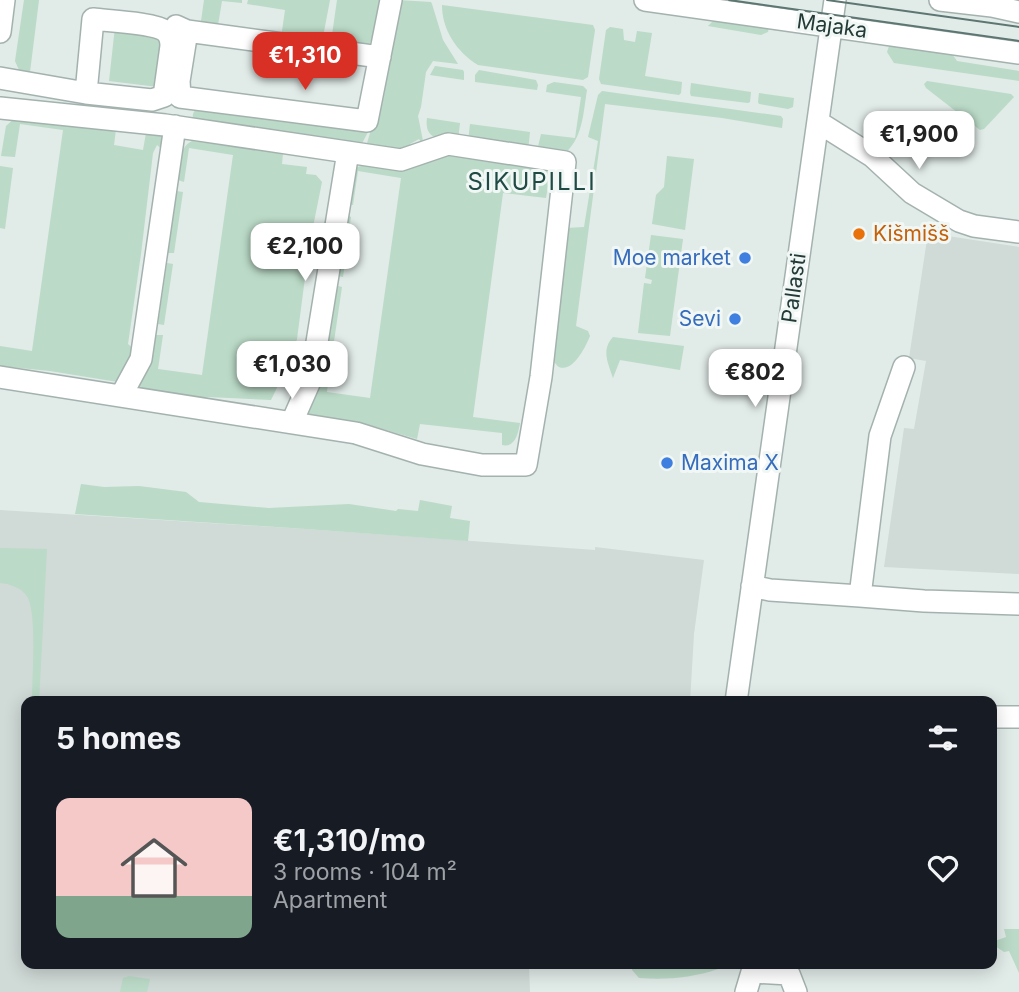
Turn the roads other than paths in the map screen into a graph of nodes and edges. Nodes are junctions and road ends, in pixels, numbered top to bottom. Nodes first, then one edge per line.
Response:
1 (4, 0) edge
2 (391, 0) edge
3 (645, 0) edge
4 (835, 0) edge
5 (940, 0) edge
6 (1019, 12) edge
7 (832, 27) junction
8 (0, 32) edge
9 (1019, 53) edge
10 (380, 57) junction
11 (0, 78) edge
12 (86, 93) junction
13 (0, 108) edge
14 (818, 122) junction
15 (175, 126) junction
16 (348, 152) junction
17 (1019, 232) edge
18 (904, 367) dead end
19 (0, 377) edge
20 (121, 396) junction
21 (292, 422) junction
22 (752, 586) junction
23 (860, 596) junction
24 (1019, 604) edge
25 (737, 696) edge
26 (997, 717) edge
27 (1019, 717) edge
28 (750, 980) edge
29 (796, 992) edge

1 - 8 street
2 - 10 street
3 - 7 street, Majaka
4 - 7 street, Pallasti
5 - 6 street
7 - 9 street, Majaka
7 - 14 street, Pallasti
10 - 10 street
11 - 12 street
12 - 12 street
13 - 15 street
14 - 17 street
14 - 22 street, Pallasti
15 - 16 street
15 - 20 street
16 - 21 street
16 - 21 street
18 - 23 street
19 - 20 street
20 - 21 street
22 - 23 street
22 - 25 street, Pallasti
23 - 24 street
26 - 27 street
28 - 29 street

